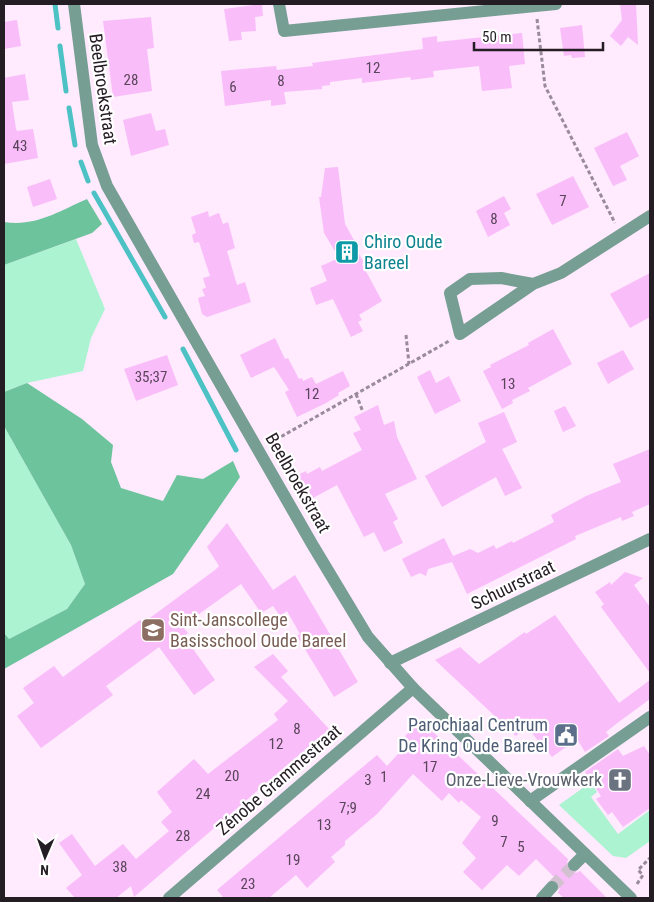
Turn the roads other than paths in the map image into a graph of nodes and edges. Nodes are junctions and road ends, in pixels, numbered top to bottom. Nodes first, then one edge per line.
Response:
1 (74, 4) edge
2 (279, 4) edge
3 (556, 4) edge
4 (650, 215) edge
5 (533, 284) junction
6 (650, 539) edge
7 (390, 663) junction
8 (413, 688) junction
9 (650, 717) edge
10 (530, 801) junction
11 (585, 854) junction
12 (574, 865) tunnel mouth
13 (552, 887) tunnel mouth
14 (630, 897) edge
15 (169, 898) edge
16 (542, 898) edge

1 - 7 street, Beelbroekstraat
2 - 3 street
4 - 5 street
5 - 5 street
6 - 7 street, Schuurstraat
7 - 8 street, Beelbroekstraat
8 - 10 street, Beelbroekstraat
8 - 15 street, Zénobe Grammestraat
9 - 10 street
10 - 11 street, Beelbroekstraat
11 - 12 street
11 - 14 street, Beelbroekstraat
13 - 16 street

